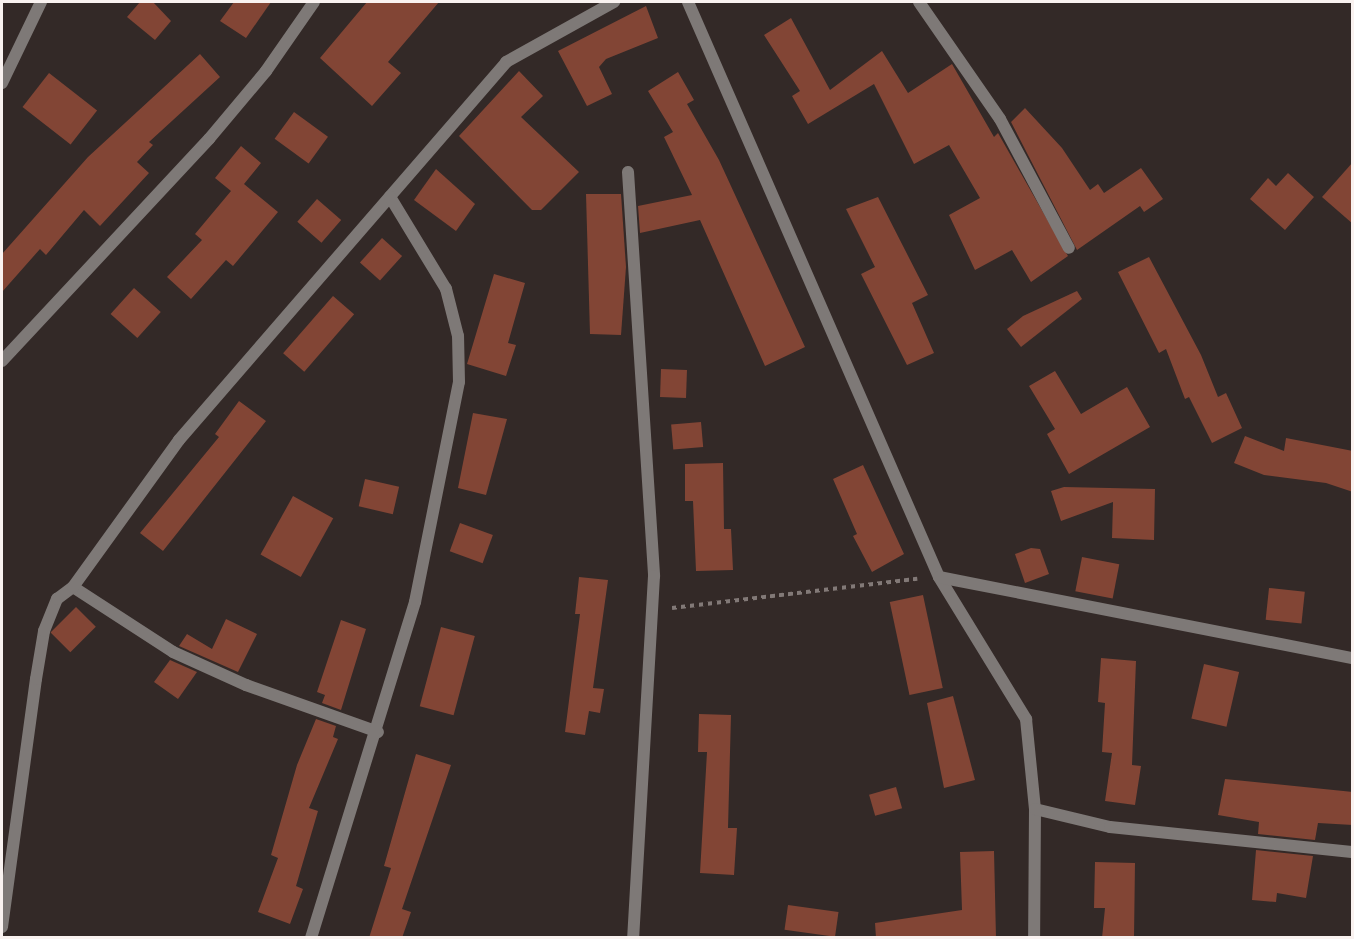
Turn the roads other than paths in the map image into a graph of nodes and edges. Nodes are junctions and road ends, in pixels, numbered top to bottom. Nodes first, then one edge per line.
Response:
1 (41, 2) edge
2 (315, 2) edge
3 (614, 2) edge
4 (688, 2) edge
5 (919, 2) edge
6 (2, 83) edge
7 (628, 172) dead end
8 (390, 197) junction
9 (1069, 248) dead end
10 (2, 361) edge
11 (939, 577) junction
12 (73, 587) junction
13 (1353, 658) edge
14 (378, 732) junction
15 (1035, 809) junction
16 (1353, 852) edge
17 (2, 927) edge
18 (311, 938) edge
19 (633, 938) edge
20 (1034, 938) edge

1 - 6 street
2 - 10 street
3 - 8 street
4 - 11 street
5 - 9 street
7 - 19 street
8 - 12 street
8 - 14 street
11 - 13 street
11 - 15 street
12 - 14 street
12 - 17 street
14 - 18 street
15 - 16 street
15 - 20 street

